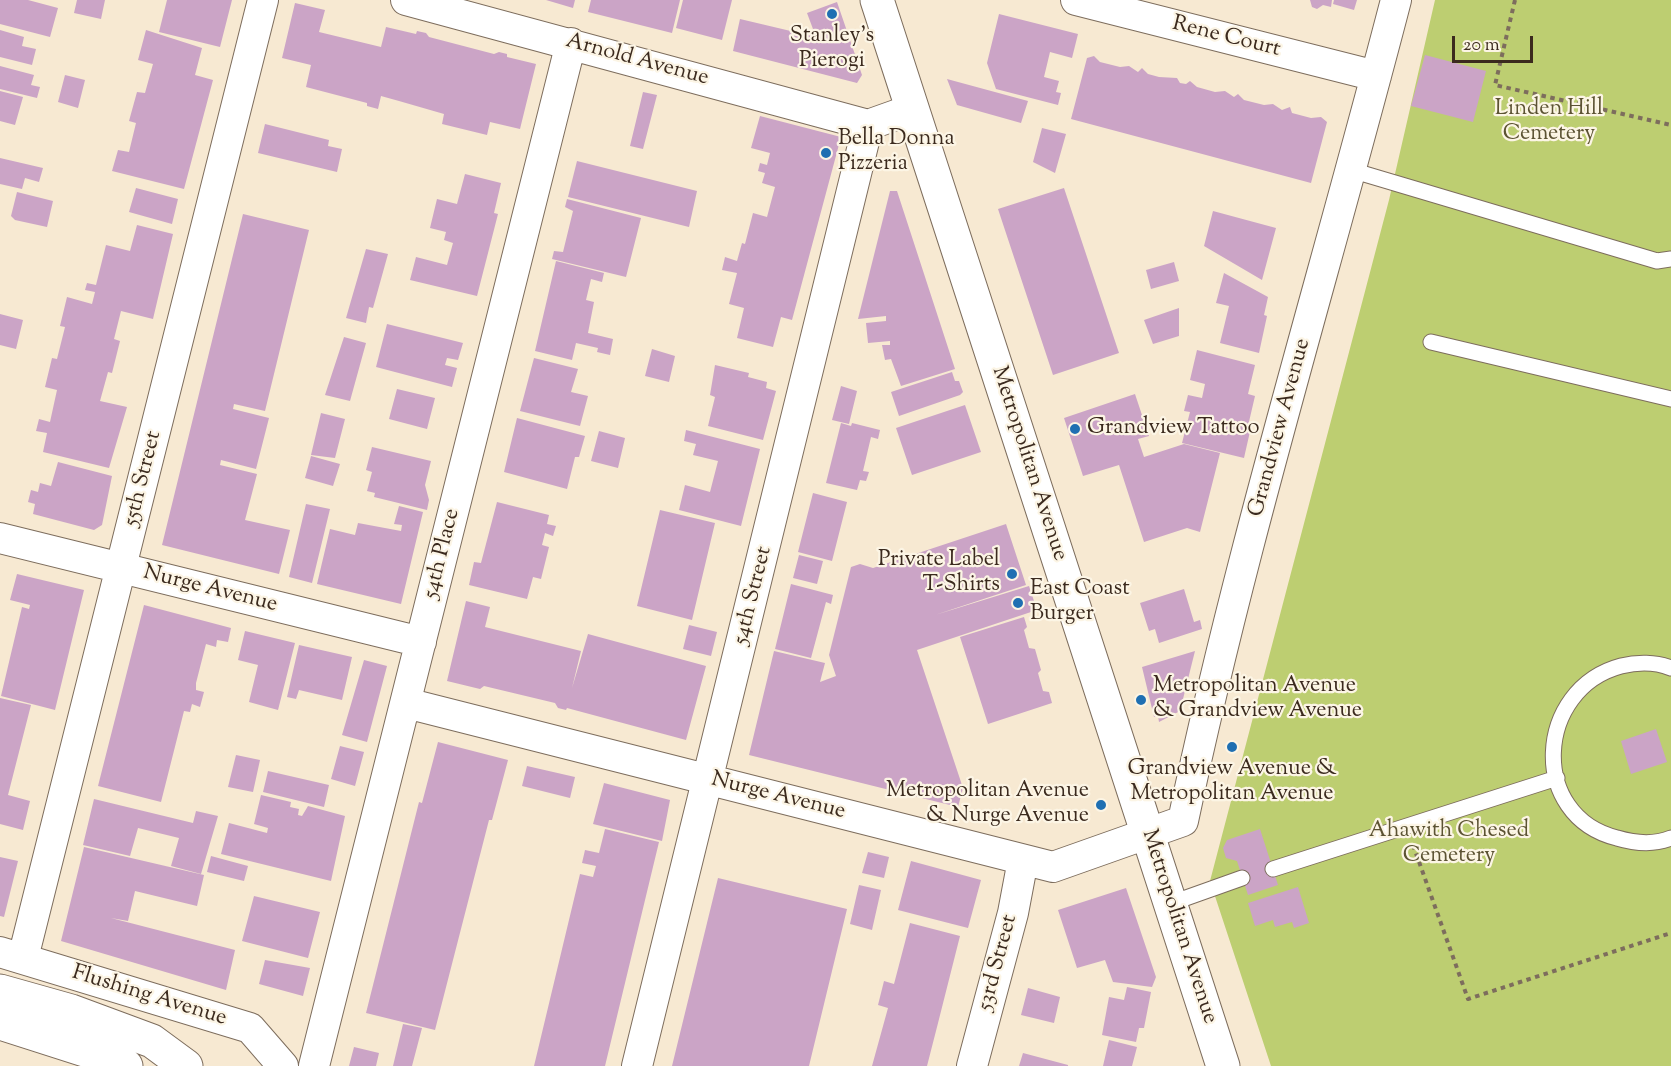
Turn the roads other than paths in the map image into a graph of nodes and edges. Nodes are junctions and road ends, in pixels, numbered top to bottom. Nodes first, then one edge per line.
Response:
1 (263, 0) edge
2 (406, 0) edge
3 (877, 0) edge
4 (1076, 0) edge
5 (1396, 0) edge
6 (571, 43) junction
7 (1376, 76) junction
8 (913, 108) junction
9 (868, 124) junction
10 (1351, 170) junction
11 (1671, 259) edge
12 (1431, 342) dead end
13 (1671, 399) edge
14 (0, 537) edge
15 (122, 568) junction
16 (421, 642) junction
17 (1671, 668) edge
18 (406, 703) junction
19 (1557, 778) junction
20 (709, 780) junction
21 (1149, 835) junction
22 (1671, 838) edge
23 (1023, 860) junction
24 (1273, 869) dead end
25 (1242, 878) dead end
26 (1170, 904) junction
27 (11, 955) edge
28 (0, 991) edge
29 (0, 1023) edge
30 (126, 1066) edge
31 (186, 1066) edge
32 (283, 1066) edge
33 (314, 1066) edge
34 (637, 1066) edge
35 (972, 1066) edge
36 (1223, 1066) edge

1 - 15 street, 55th Street
2 - 6 street, Arnold Avenue
3 - 8 main road, Metropolitan Avenue
4 - 7 street, Rene Court
5 - 7 street, Grandview Avenue
6 - 9 street, Arnold Avenue
6 - 16 street, 54th Place
7 - 10 street, Grandview Avenue
8 - 9 street
8 - 21 main road, Metropolitan Avenue
9 - 20 street, 54th Street
10 - 11 lane
10 - 21 street, Grandview Avenue
12 - 13 lane
14 - 15 street, Nurge Avenue
15 - 16 street, Nurge Avenue
15 - 27 street, 55th Street
16 - 18 street, 54th Place
17 - 19 lane
18 - 20 street, Nurge Avenue
18 - 33 street, 54th Place
19 - 22 lane
19 - 24 lane
20 - 23 street, Nurge Avenue
20 - 34 street, 54th Street
21 - 23 street, Nurge Avenue
21 - 26 main road, Metropolitan Avenue
23 - 35 street, 53rd Street
25 - 26 lane
26 - 36 main road, Metropolitan Avenue
27 - 32 street, Flushing Avenue
28 - 31 main road, Flushing Avenue
29 - 30 main road

